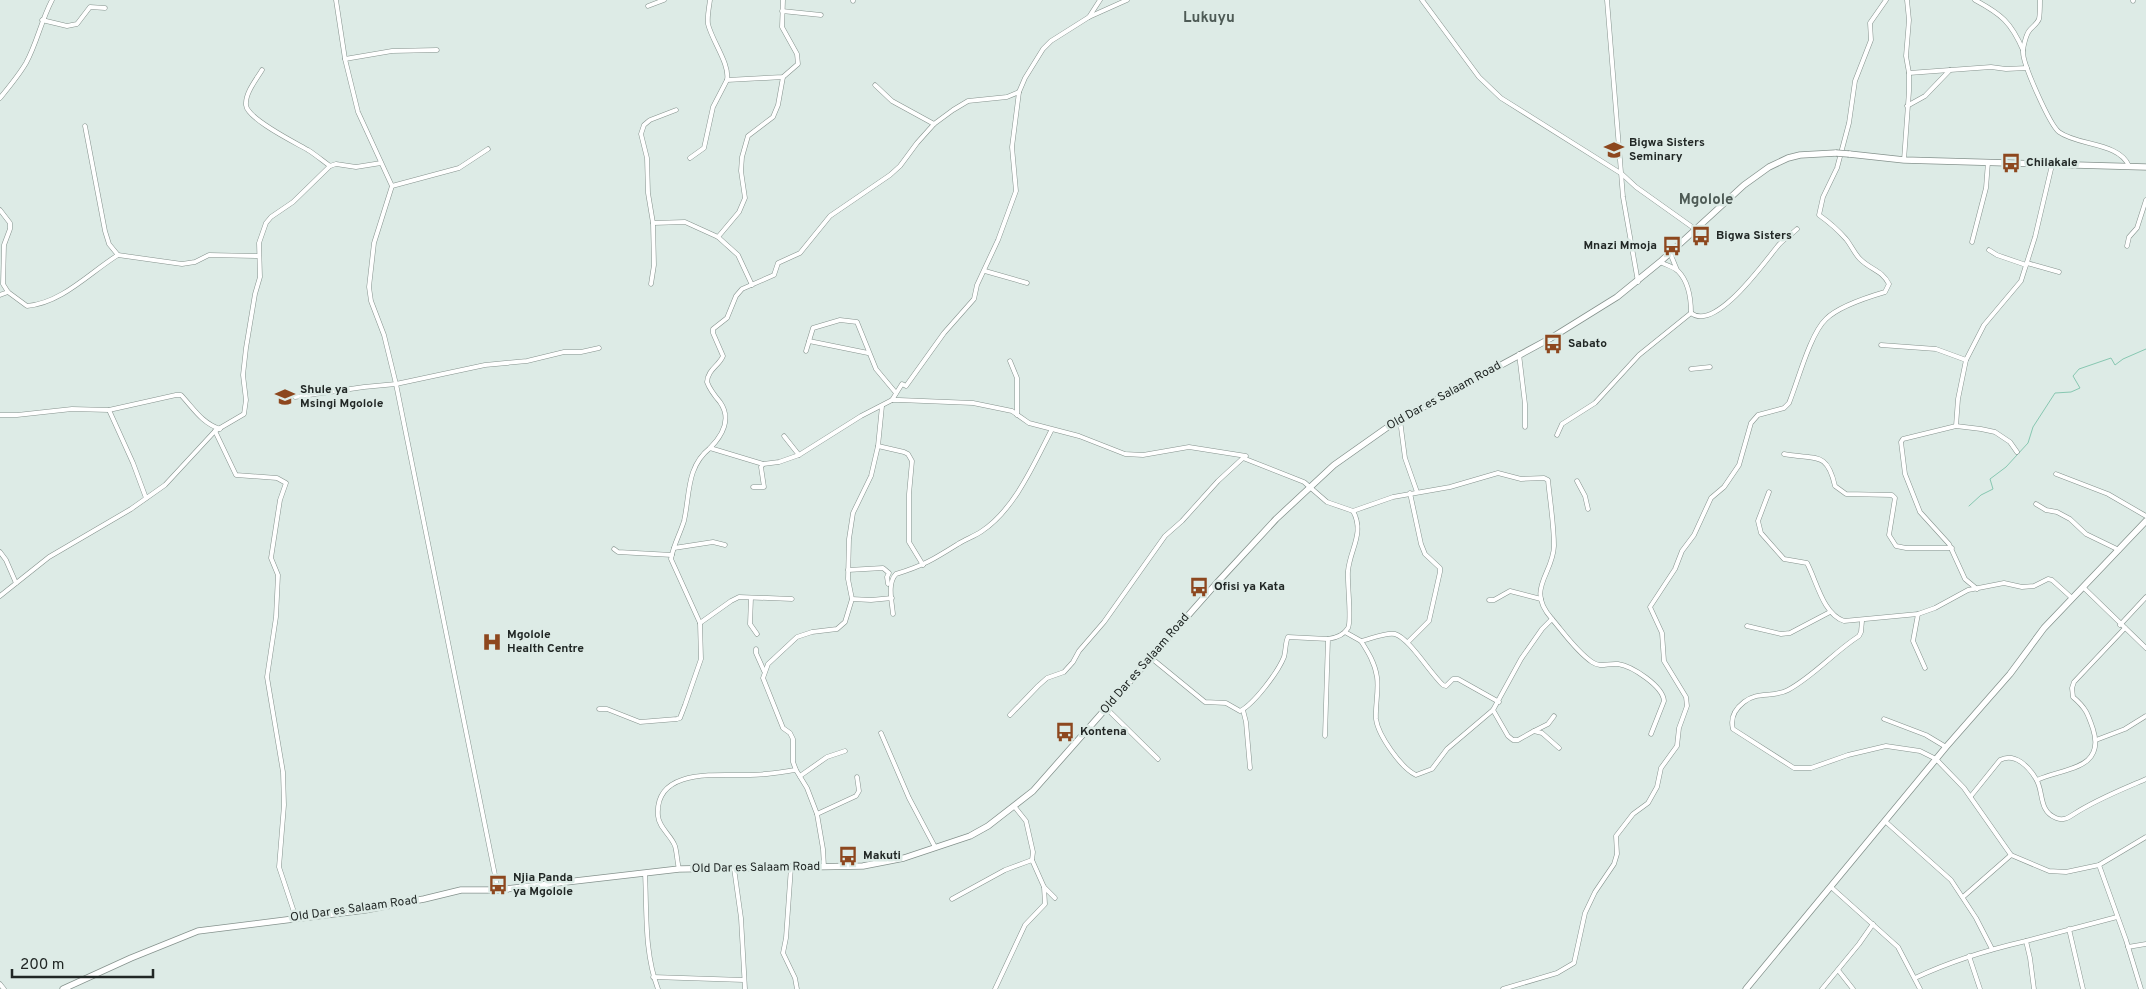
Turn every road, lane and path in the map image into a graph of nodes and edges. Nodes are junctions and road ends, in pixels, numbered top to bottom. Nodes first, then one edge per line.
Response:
1 (52, 0) edge
2 (336, 0) edge
3 (664, 0) edge
4 (710, 0) edge
5 (783, 0) edge
6 (1100, 0) edge
7 (1127, 0) edge
8 (1422, 0) edge
9 (1607, 0) edge
10 (1886, 0) edge
11 (1907, 0) edge
12 (1975, 0) edge
13 (2040, 0) edge
14 (648, 6) dead end
15 (105, 8) dead end
16 (782, 11) junction
17 (821, 15) dead end
18 (1089, 17) junction
19 (42, 20) junction
20 (437, 50) dead end
21 (2023, 50) junction
22 (345, 59) junction
23 (2027, 68) junction
24 (262, 70) dead end
25 (1950, 70) junction
26 (1909, 73) junction
27 (783, 78) junction
28 (727, 80) junction
29 (875, 85) dead end
30 (1019, 92) junction
31 (0, 98) edge
32 (1907, 106) junction
33 (676, 110) dead end
34 (934, 124) junction
35 (85, 126) dead end
36 (488, 150) dead end
37 (690, 158) dead end
38 (1904, 160) junction
39 (1988, 162) junction
40 (381, 163) junction
41 (2052, 165) junction
42 (330, 166) junction
43 (2129, 166) junction
44 (2146, 167) edge
45 (1622, 174) junction
46 (392, 186) junction
47 (2146, 200) edge
48 (0, 210) edge
49 (653, 223) junction
50 (1696, 229) junction
51 (1797, 229) dead end
52 (718, 238) junction
53 (1972, 242) dead end
54 (2127, 246) dead end
55 (1989, 250) dead end
56 (1670, 253) junction
57 (118, 255) junction
58 (259, 256) junction
59 (1660, 262) junction
60 (2027, 264) junction
61 (1677, 270) junction
62 (985, 271) junction
63 (2059, 272) dead end
64 (1027, 282) dead end
65 (1638, 282) junction
66 (651, 284) dead end
67 (752, 285) junction
68 (8, 292) junction
69 (0, 295) edge
70 (1691, 313) junction
71 (809, 341) junction
72 (1881, 345) dead end
73 (599, 348) dead end
74 (806, 351) dead end
75 (868, 353) junction
76 (1519, 354) junction
77 (1010, 360) dead end
78 (1966, 360) junction
79 (1710, 366) dead end
80 (1691, 369) dead end
81 (396, 384) junction
82 (896, 393) junction
83 (295, 397) dead end
84 (892, 400) junction
85 (882, 406) junction
86 (109, 410) junction
87 (1017, 414) junction
88 (0, 415) edge
89 (1400, 420) junction
90 (1525, 426) dead end
91 (1956, 426) junction
92 (220, 429) junction
93 (1051, 430) junction
94 (215, 431) junction
95 (1557, 435) dead end
96 (784, 436) dead end
97 (878, 446) junction
98 (710, 448) junction
99 (2017, 452) dead end
100 (1784, 454) dead end
101 (799, 455) junction
102 (1244, 458) junction
103 (763, 464) junction
104 (2056, 474) dead end
105 (1577, 481) dead end
106 (1310, 486) junction
107 (753, 487) dead end
108 (1417, 492) junction
109 (1769, 492) dead end
110 (1410, 493) junction
111 (146, 498) junction
112 (2036, 504) dead end
113 (1588, 509) dead end
114 (1353, 511) junction
115 (2146, 516) edge
116 (2146, 521) edge
117 (725, 545) dead end
118 (674, 548) junction
119 (1952, 548) junction
120 (614, 550) dead end
121 (2119, 550) junction
122 (0, 552) edge
123 (672, 555) junction
124 (923, 565) junction
125 (848, 570) junction
126 (16, 583) junction
127 (888, 584) dead end
128 (2083, 587) junction
129 (1977, 589) junction
130 (0, 596) edge
131 (2146, 597) edge
132 (751, 598) junction
133 (892, 598) junction
134 (2072, 598) junction
135 (792, 599) dead end
136 (852, 599) junction
137 (1541, 599) junction
138 (1489, 600) dead end
139 (1830, 612) junction
140 (893, 614) dead end
141 (1918, 614) junction
142 (1552, 618) junction
143 (1862, 621) junction
144 (700, 623) junction
145 (2120, 625) junction
146 (1747, 626) dead end
147 (2125, 628) junction
148 (1345, 632) junction
149 (757, 634) dead end
150 (1328, 639) junction
151 (1361, 641) junction
152 (1408, 642) junction
153 (756, 648) dead end
154 (2146, 648) edge
155 (1150, 657) junction
156 (1925, 668) dead end
157 (764, 671) junction
158 (1499, 702) junction
159 (599, 709) dead end
160 (1106, 709) junction
161 (1243, 710) junction
162 (1493, 710) junction
163 (1010, 715) dead end
164 (1554, 716) dead end
165 (2146, 716) edge
166 (1884, 719) dead end
167 (1534, 731) junction
168 (881, 733) dead end
169 (1651, 734) dead end
170 (1325, 736) dead end
171 (2096, 740) junction
172 (1946, 747) junction
173 (1559, 748) dead end
174 (845, 751) dead end
175 (1158, 759) dead end
176 (1936, 759) junction
177 (1250, 768) dead end
178 (796, 770) junction
179 (800, 776) junction
180 (857, 776) dead end
181 (2146, 779) edge
182 (2037, 780) junction
183 (1971, 796) junction
184 (1014, 806) junction
185 (817, 814) junction
186 (1886, 822) junction
187 (2146, 837) edge
188 (936, 847) junction
189 (2011, 855) junction
190 (1032, 860) junction
191 (2099, 864) junction
192 (791, 867) junction
193 (824, 867) junction
194 (734, 868) junction
195 (679, 869) junction
196 (644, 873) junction
197 (1044, 887) junction
198 (1831, 887) junction
199 (498, 890) junction
200 (1963, 897) junction
201 (1055, 898) dead end
202 (952, 899) dead end
203 (2118, 917) junction
204 (296, 918) junction
205 (1873, 924) junction
206 (2069, 929) junction
207 (2026, 941) junction
208 (2146, 944) edge
209 (2128, 948) junction
210 (1992, 949) junction
211 (1969, 956) junction
212 (1838, 970) junction
213 (653, 977) junction
214 (1915, 978) junction
215 (744, 980) junction
216 (0, 984) edge
217 (4, 989) edge
218 (63, 989) edge
219 (658, 989) edge
220 (744, 989) edge
221 (796, 989) edge
222 (995, 989) edge
223 (1504, 989) edge
224 (1746, 989) edge
225 (1822, 989) edge
226 (1853, 989) edge
227 (1920, 989) edge
228 (1980, 989) edge
229 (2034, 989) edge
230 (2083, 989) edge
231 (2141, 989) edge

1 - 19 street
2 - 22 street
3 - 14 street
4 - 28 street
5 - 16 street
6 - 18 street
7 - 18 street
8 - 45 street
9 - 45 street
10 - 223 street
11 - 26 street
12 - 21 street
13 - 21 street
15 - 19 street
16 - 17 street
16 - 27 street
18 - 30 street
19 - 31 street
20 - 22 street
21 - 23 street
22 - 40 street
23 - 25 street
23 - 43 street
24 - 42 street
25 - 26 street
25 - 32 street
26 - 32 street
27 - 28 street
27 - 52 street
28 - 37 street
29 - 34 street
30 - 34 street
30 - 62 street
32 - 38 street
33 - 49 street
34 - 67 street
35 - 57 street
36 - 46 street
38 - 39 street
38 - 50 street, Old Dar es Salaam Road, bridge
39 - 41 street
39 - 53 street
40 - 42 street
40 - 46 street
41 - 43 street
41 - 60 street
42 - 58 street
43 - 44 street
45 - 50 street
45 - 65 street
46 - 81 street
47 - 54 street
48 - 68 street
49 - 52 street
49 - 66 street
50 - 56 street, Old Dar es Salaam Road
51 - 70 street
52 - 67 street
55 - 60 street
56 - 59 street, Old Dar es Salaam Road
56 - 61 street
57 - 58 street
57 - 68 street
58 - 92 street
59 - 61 street
59 - 65 street, Old Dar es Salaam Road
60 - 63 street
60 - 78 street
61 - 70 street
62 - 64 street
62 - 82 street
65 - 76 street, Old Dar es Salaam Road
67 - 98 street
68 - 69 street
70 - 95 street
71 - 74 street
71 - 75 street
71 - 75 street
72 - 78 street
73 - 81 street
75 - 82 street
76 - 89 street, Old Dar es Salaam Road
76 - 90 street
77 - 87 street
78 - 91 street
79 - 80 street
81 - 83 street
81 - 199 street
82 - 84 street
84 - 85 street
84 - 87 street
85 - 97 street
85 - 101 street
86 - 88 street
86 - 92 street
86 - 111 street
87 - 93 street
89 - 106 street, Old Dar es Salaam Road
89 - 108 street
91 - 99 street
91 - 119 street
92 - 94 street
93 - 102 street
93 - 124 street
94 - 111 street
94 - 204 street
96 - 101 street
97 - 124 street
97 - 125 street
98 - 103 street
98 - 118 street
100 - 119 street
101 - 103 street
102 - 106 street
102 - 163 street
103 - 107 street
104 - 115 street
105 - 113 street
106 - 114 street
106 - 155 street, Old Dar es Salaam Road
108 - 110 street
108 - 137 street
109 - 139 street
110 - 114 street
110 - 152 street
111 - 126 street
112 - 121 street
114 - 148 street
116 - 121 street
117 - 118 street
118 - 123 street
119 - 129 street
120 - 123 street
121 - 128 street
122 - 126 street
123 - 144 street
124 - 133 street
125 - 127 street
125 - 136 street
126 - 130 street
128 - 134 street
128 - 145 street
129 - 134 street
129 - 141 street
131 - 145 street
132 - 135 street
132 - 144 street
132 - 149 street
133 - 136 street
133 - 140 street
134 - 172 street
136 - 157 street
137 - 138 street
137 - 142 street
139 - 143 street
139 - 146 street
141 - 143 street
141 - 156 street
142 - 158 street
142 - 169 street
143 - 176 street
144 - 159 street
145 - 147 street
147 - 154 street
147 - 171 street
148 - 150 street
148 - 151 street
150 - 161 street
150 - 170 street
151 - 152 street
151 - 162 street
152 - 158 street
153 - 157 street
155 - 160 street, Old Dar es Salaam Road
155 - 161 street
157 - 178 street
158 - 162 street
160 - 175 street
160 - 184 street, Old Dar es Salaam Road
161 - 177 street
162 - 167 street
164 - 167 street
165 - 171 street
166 - 172 street
167 - 173 street
168 - 188 street
171 - 182 street
172 - 176 street
174 - 179 street
176 - 183 street
176 - 186 street
178 - 179 street
178 - 195 street
179 - 185 street
180 - 185 street
181 - 182 street
182 - 183 street
183 - 189 street
184 - 188 street, Old Dar es Salaam Road
184 - 190 street
185 - 193 street
186 - 198 street
186 - 200 street
187 - 191 street
188 - 193 street, Old Dar es Salaam Road
189 - 191 street
189 - 200 street
190 - 197 street
190 - 202 street
191 - 203 street
192 - 193 street, Old Dar es Salaam Road
192 - 194 street, Old Dar es Salaam Road
192 - 221 street
194 - 195 street, Old Dar es Salaam Road
194 - 215 street
195 - 196 street, Old Dar es Salaam Road
196 - 199 street, Old Dar es Salaam Road
196 - 213 street
197 - 201 street
197 - 222 street
198 - 205 street
198 - 224 street
199 - 204 street, Old Dar es Salaam Road
200 - 210 street
203 - 206 street
203 - 209 street
204 - 218 street, Old Dar es Salaam Road
205 - 212 street
205 - 214 street
206 - 207 street
206 - 230 street
207 - 210 street
207 - 229 street
208 - 209 street
209 - 231 street
210 - 211 street
211 - 214 street
211 - 228 street
212 - 225 street
212 - 226 street
213 - 215 street
213 - 219 street
214 - 227 street
215 - 220 street
216 - 217 street

